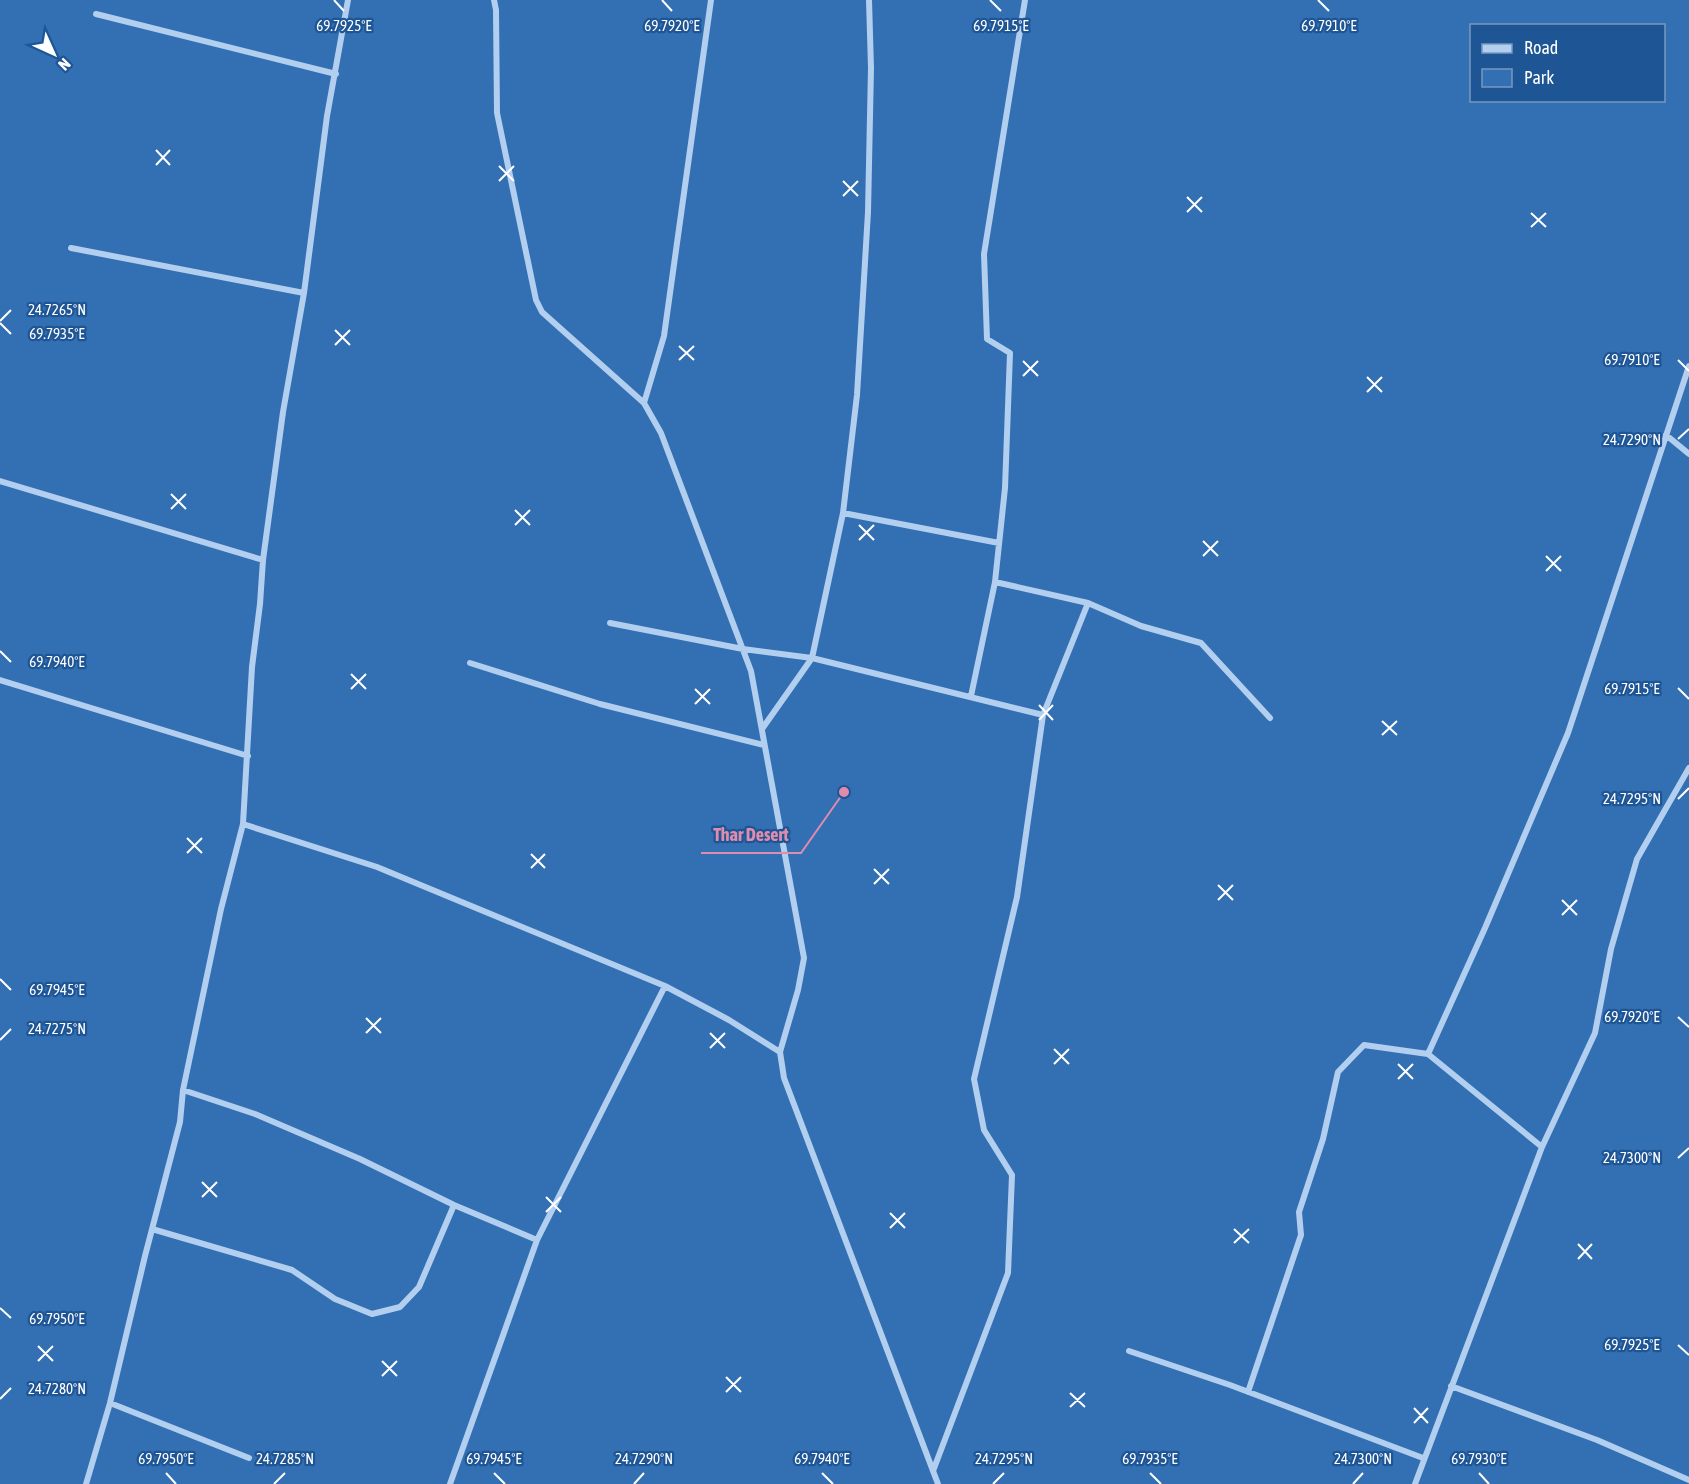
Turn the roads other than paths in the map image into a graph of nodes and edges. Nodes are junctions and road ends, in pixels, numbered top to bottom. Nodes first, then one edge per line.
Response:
1 (348, 0) edge
2 (494, 0) edge
3 (711, 0) edge
4 (869, 0) edge
5 (1025, 0) edge
6 (96, 14) dead end
7 (336, 74) junction
8 (71, 248) dead end
9 (304, 294) junction
10 (1689, 366) edge
11 (644, 403) junction
12 (1666, 435) junction
13 (1689, 454) edge
14 (0, 481) edge
15 (843, 513) junction
16 (999, 543) junction
17 (263, 560) junction
18 (996, 582) junction
19 (1088, 603) junction
20 (610, 623) dead end
21 (742, 649) junction
22 (812, 658) junction
23 (470, 663) dead end
24 (0, 680) edge
25 (971, 696) junction
26 (1043, 715) junction
27 (1270, 718) dead end
28 (762, 729) junction
29 (764, 745) junction
30 (248, 756) junction
31 (1689, 768) edge
32 (243, 824) junction
33 (665, 986) junction
34 (780, 1052) junction
35 (1428, 1054) junction
36 (183, 1090) junction
37 (1542, 1147) junction
38 (454, 1205) junction
39 (152, 1229) junction
40 (537, 1240) junction
41 (1130, 1351) dead end
42 (1451, 1386) junction
43 (1248, 1392) junction
44 (110, 1403) junction
45 (249, 1458) dead end
46 (1423, 1458) junction
47 (933, 1471) junction
48 (1689, 1480) edge
49 (86, 1484) edge
50 (450, 1484) edge
51 (938, 1484) edge
52 (1415, 1484) edge

1 - 7 street
2 - 11 street
3 - 11 street
4 - 15 street
5 - 16 street
6 - 7 street
7 - 9 street
8 - 9 street
9 - 17 street
10 - 12 street
11 - 21 street
12 - 13 street
12 - 35 street
14 - 17 street
15 - 16 street
15 - 22 street
16 - 18 street
17 - 30 street
18 - 19 street
18 - 25 street
19 - 26 street
19 - 27 street
20 - 21 street
21 - 22 street
21 - 28 street
22 - 25 street
22 - 28 street
23 - 29 street
24 - 30 street
25 - 26 street
26 - 47 street
28 - 29 street
29 - 34 street
30 - 32 street
31 - 37 street
32 - 33 street
32 - 36 street
33 - 34 street
33 - 40 street
34 - 47 street
35 - 37 street
35 - 43 street
36 - 38 street
36 - 39 street
37 - 42 street
38 - 39 street
38 - 40 street
39 - 44 street
40 - 50 street
41 - 43 street
42 - 46 street
42 - 48 street
43 - 46 street
44 - 45 street
44 - 49 street
46 - 52 street
47 - 51 street

